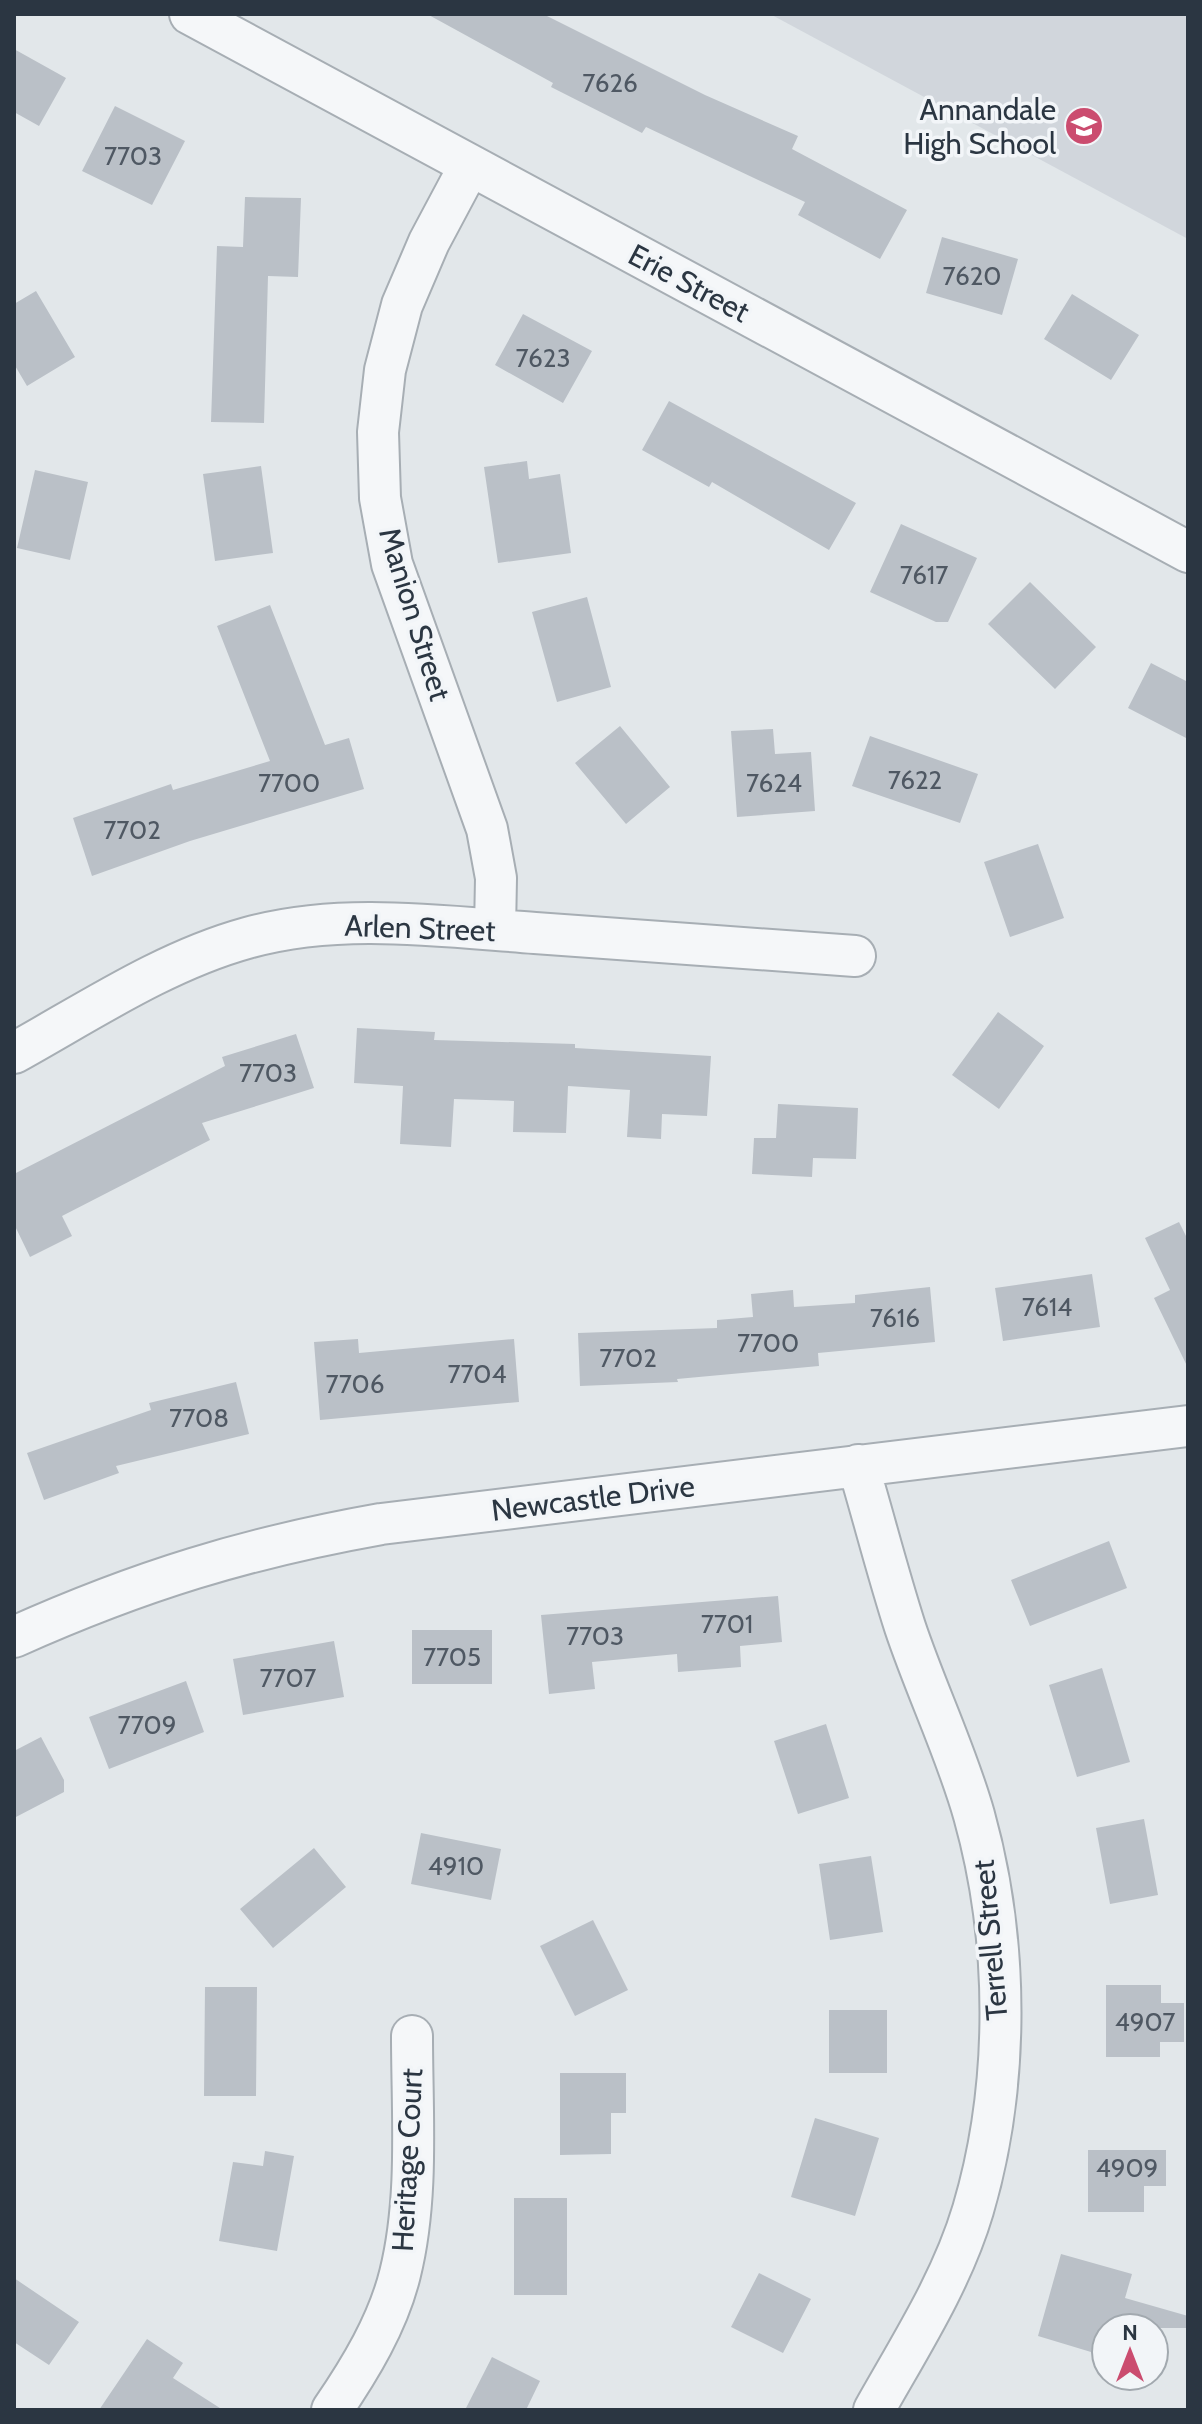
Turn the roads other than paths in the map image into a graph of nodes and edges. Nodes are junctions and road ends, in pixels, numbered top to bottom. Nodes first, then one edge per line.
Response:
1 (190, 14) edge
2 (470, 165) junction
3 (1188, 552) edge
4 (495, 930) junction
5 (855, 956) dead end
6 (14, 1053) edge
7 (1188, 1426) edge
8 (858, 1465) junction
9 (14, 1637) edge
10 (412, 2036) dead end
11 (332, 2410) edge
12 (874, 2410) edge

1 - 2 street, Erie Street
2 - 3 street, Erie Street
2 - 4 street, Manion Street
4 - 5 street, Arlen Street
4 - 6 street, Arlen Street
7 - 8 street, Newcastle Drive
8 - 9 street, Newcastle Drive
8 - 12 street, Terrell Street
10 - 11 street, Heritage Court

